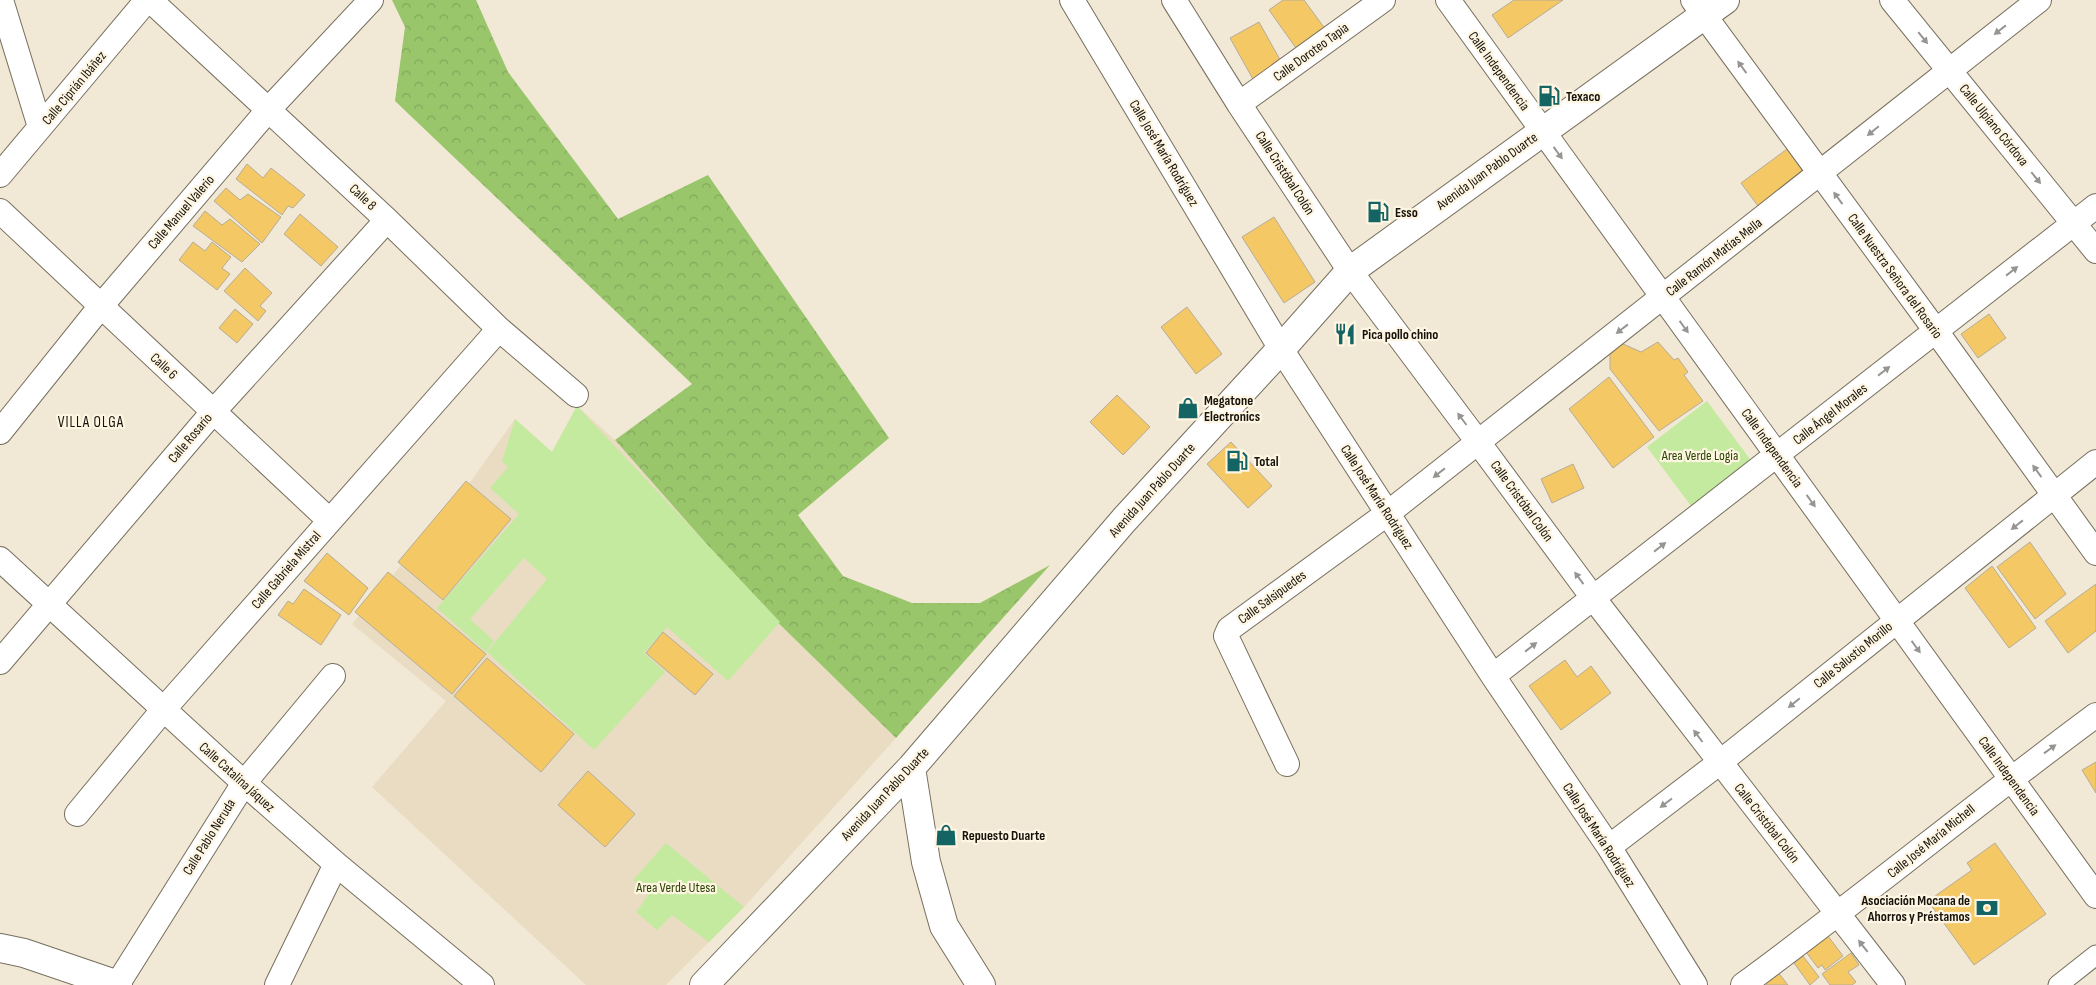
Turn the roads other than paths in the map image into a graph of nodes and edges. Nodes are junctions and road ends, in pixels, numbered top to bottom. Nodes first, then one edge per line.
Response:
1 (1, 0) edge
2 (149, 0) edge
3 (371, 0) edge
4 (1072, 0) edge
5 (1174, 0) edge
6 (1383, 0) edge
7 (1448, 0) edge
8 (1892, 0) edge
9 (2039, 0) edge
10 (1707, 5) edge
11 (1950, 70) junction
12 (1239, 104) junction
13 (269, 109) junction
14 (40, 127) junction
15 (1542, 131) junction
16 (1820, 174) junction
17 (0, 175) edge
18 (2096, 206) edge
19 (0, 211) edge
20 (387, 220) junction
21 (2074, 224) junction
22 (2096, 251) edge
23 (1350, 271) junction
24 (1662, 297) junction
25 (101, 306) junction
26 (499, 329) junction
27 (1936, 331) junction
28 (1281, 349) junction
29 (576, 395) dead end
30 (213, 412) junction
31 (0, 432) edge
32 (1478, 442) junction
33 (1777, 455) junction
34 (2096, 462) edge
35 (2054, 495) junction
36 (1388, 513) junction
37 (329, 520) junction
38 (2096, 553) edge
39 (0, 559) edge
40 (1594, 599) junction
41 (49, 606) junction
42 (1896, 620) junction
43 (0, 662) edge
44 (333, 676) dead end
45 (1493, 676) junction
46 (163, 710) junction
47 (2096, 715) edge
48 (1719, 763) junction
49 (1287, 764) dead end
50 (911, 768) junction
51 (2010, 778) junction
52 (244, 783) junction
53 (77, 814) dead end
54 (1609, 847) junction
55 (336, 864) junction
56 (2096, 896) edge
57 (1838, 915) junction
58 (0, 948) edge
59 (2096, 955) edge
60 (117, 985) edge
61 (277, 985) edge
62 (482, 985) edge
63 (704, 985) edge
64 (981, 985) edge
65 (1695, 985) edge
66 (1743, 985) edge
67 (1893, 985) edge
68 (2058, 985) edge

1 - 14 street
2 - 13 street, Calle 8
2 - 14 street, Calle Ciprián Ibáñez
3 - 13 street, Calle Manuel Valerio
4 - 28 street, Calle José María Rodríguez
5 - 12 street, Calle Cristóbal Colón
6 - 12 street, Calle Doroteo Tapia
7 - 15 street, Calle Independencia
8 -> 11 street, Calle Ulpiano Córdova
9 -> 11 street, Calle Ramón Matías Mella
10 - 15 main road, Avenida Juan Pablo Duarte
16 -> 10 street, Calle Nuestra Señora del Rosario
11 -> 16 street, Calle Ramón Matías Mella
11 -> 21 street, Calle Ulpiano Córdova
12 - 23 street, Calle Cristóbal Colón
13 - 20 street, Calle 8
13 - 25 street, Calle Manuel Valerio
14 - 17 street, Calle Ciprián Ibáñez
15 - 23 main road, Avenida Juan Pablo Duarte
15 -> 24 street, Calle Independencia
16 - 24 street, Calle Ramón Matías Mella
27 -> 16 street, Calle Nuestra Señora del Rosario
18 - 21 street, Calle Ángel Morales
19 - 25 street, Calle 6
20 - 26 street, Calle 8
20 - 30 street, Calle Rosario
21 - 22 street, Calle Ulpiano Córdova
27 -> 21 street, Calle Ángel Morales
23 - 28 main road, Avenida Juan Pablo Duarte
32 -> 23 street, Calle Cristóbal Colón
24 -> 32 street, Calle Ramón Matías Mella
24 -> 33 street, Calle Independencia
25 - 30 street, Calle 6
25 - 31 street, Calle Manuel Valerio
26 - 29 street, Calle 8
26 - 37 street, Calle Gabriela Mistral
33 -> 27 street, Calle Ángel Morales
35 -> 27 street, Calle Nuestra Señora del Rosario
28 - 36 street, Calle José María Rodríguez
28 - 50 main road, Avenida Juan Pablo Duarte
30 - 37 street, Calle 6
30 - 41 street, Calle Rosario
32 -> 36 street, Calle Ramón Matías Mella
40 -> 32 street, Calle Cristóbal Colón
40 -> 33 street, Calle Ángel Morales
33 -> 42 street, Calle Independencia
34 - 35 street, Calle Salustio Morillo
35 - 38 street, Calle Nuestra Señora del Rosario
35 -> 42 street, Calle Salustio Morillo
36 - 45 street, Calle José María Rodríguez
36 - 49 street, Calle Salsipuedes
37 - 46 street, Calle Gabriela Mistral
39 - 41 street, Calle Catalina Jáquez
45 -> 40 street, Calle Ángel Morales
48 -> 40 street, Calle Cristóbal Colón
41 - 43 street, Calle Rosario
41 - 46 street, Calle Catalina Jáquez
42 -> 48 street, Calle Salustio Morillo
42 -> 51 street, Calle Independencia
44 - 52 street, Calle Pablo Neruda
45 - 54 street, Calle José María Rodríguez
46 - 52 street, Calle Catalina Jáquez
46 - 53 street, Calle Gabriela Mistral
51 -> 47 street, Calle José María Michell
48 -> 54 street, Calle Salustio Morillo
48 - 57 street, Calle Cristóbal Colón
50 - 63 main road, Avenida Juan Pablo Duarte
50 - 64 main road
51 - 56 street, Calle Independencia
51 - 57 street, Calle José María Michell
52 - 55 street, Calle Catalina Jáquez
52 - 60 street, Calle Pablo Neruda
54 - 65 street, Calle José María Rodríguez
55 - 61 street
55 - 62 street, Calle Catalina Jáquez
57 - 66 street, Calle José María Michell
67 -> 57 street, Calle Cristóbal Colón
58 - 60 main road
59 - 68 street

